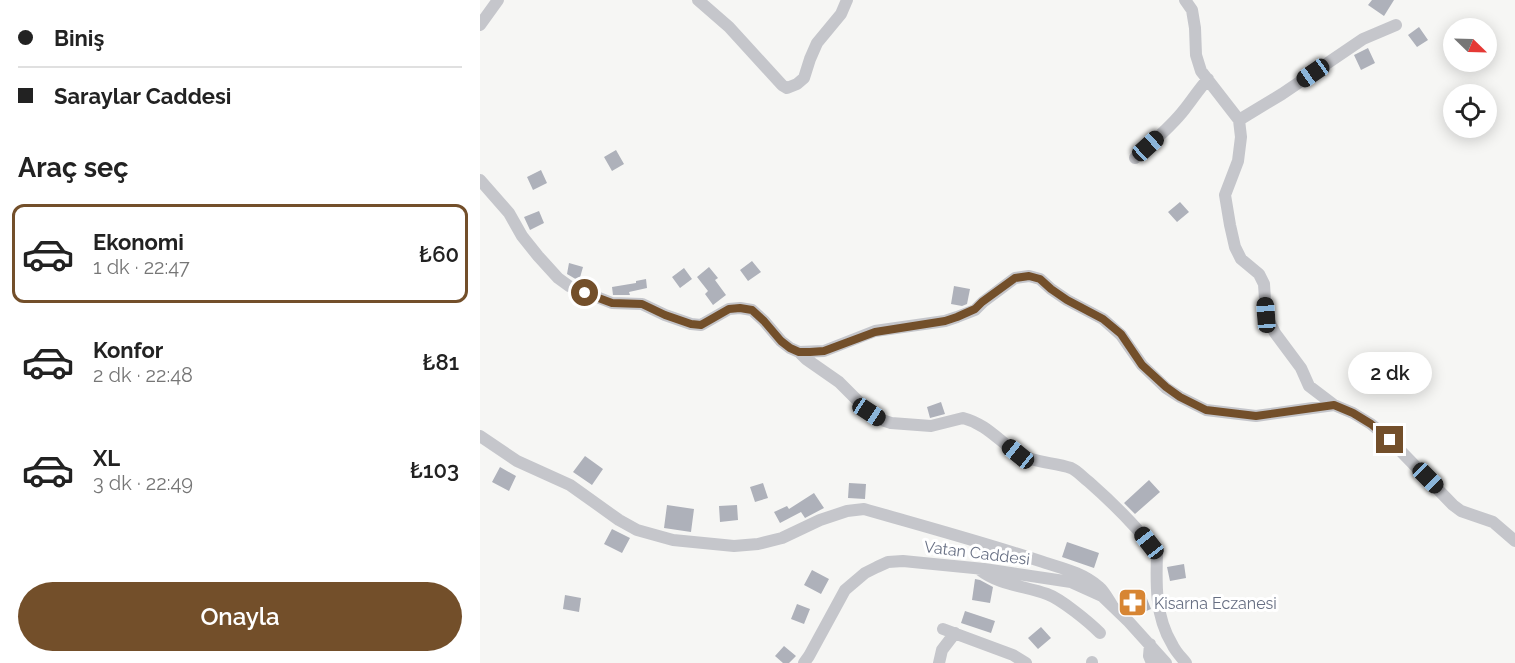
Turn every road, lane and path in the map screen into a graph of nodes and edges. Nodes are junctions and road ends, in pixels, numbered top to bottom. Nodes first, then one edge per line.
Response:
1 (498, 0) edge
2 (698, 0) edge
3 (847, 0) edge
4 (1185, 0) edge
5 (480, 25) edge
6 (1396, 25) dead end
7 (1208, 79) junction
8 (1239, 120) junction
9 (1135, 158) dead end
10 (480, 180) edge
11 (799, 352) junction
12 (1334, 405) junction
13 (480, 436) edge
14 (1515, 541) edge
15 (977, 568) junction
16 (1112, 605) junction
17 (1100, 633) dead end
18 (1150, 644) junction
19 (804, 663) edge
20 (939, 663) edge
21 (1026, 663) edge
22 (1152, 663) edge
23 (1166, 663) edge
24 (1186, 663) edge

1 - 5 street
2 - 3 street
4 - 7 street
6 - 8 street
7 - 8 street
7 - 9 street
8 - 12 street
10 - 11 street
11 - 12 street
11 - 24 street
12 - 14 street
13 - 16 street
15 - 16 street, Vatan Caddesi
15 - 17 street
15 - 19 street, Vatan Caddesi
16 - 18 street, Vatan Caddesi
18 - 22 street
18 - 23 street, Vatan Caddesi
20 - 21 street

